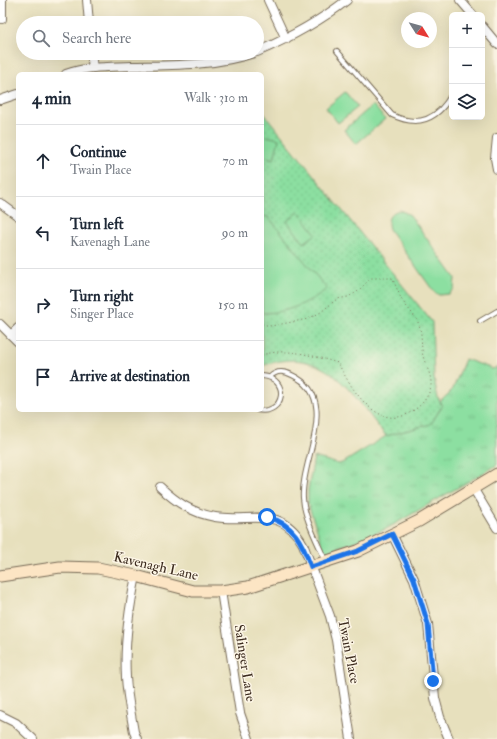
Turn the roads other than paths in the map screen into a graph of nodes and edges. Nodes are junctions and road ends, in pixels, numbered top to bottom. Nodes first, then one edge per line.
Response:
1 (2, 0) edge
2 (86, 0) edge
3 (268, 0) edge
4 (347, 0) edge
5 (460, 0) edge
6 (470, 12) edge
7 (88, 16) edge
8 (2, 20) dead end
9 (485, 30) edge
10 (286, 39) junction
11 (497, 44) edge
12 (264, 49) edge
13 (337, 51) dead end
14 (92, 60) edge
15 (227, 60) edge
16 (93, 68) junction
17 (75, 72) edge
18 (16, 95) edge
19 (0, 100) edge
20 (449, 100) edge
21 (497, 138) edge
22 (497, 169) edge
23 (0, 202) edge
24 (16, 214) edge
25 (497, 311) edge
26 (480, 321) dead end
27 (0, 324) edge
28 (16, 330) edge
29 (11, 335) junction
30 (16, 340) edge
31 (264, 376) edge
32 (270, 377) junction
33 (264, 412) edge
34 (497, 474) edge
35 (160, 487) dead end
36 (473, 488) junction
37 (497, 528) edge
38 (392, 534) junction
39 (326, 562) junction
40 (311, 567) junction
41 (0, 576) edge
42 (136, 576) junction
43 (221, 591) junction
44 (0, 715) edge
45 (33, 739) edge
46 (137, 739) edge
47 (249, 739) edge
48 (350, 739) edge
49 (449, 739) edge

1 - 8 street
2 - 7 street
3 - 10 street
4 - 10 street
5 - 6 street
9 - 11 street
10 - 12 street
13 - 20 lane
14 - 16 street
15 - 16 street
16 - 17 street
18 - 19 street
21 - 22 street
23 - 24 street
25 - 26 lane
27 - 29 street
28 - 29 street
29 - 30 street
31 - 32 lane
32 - 33 lane
32 - 39 lane
34 - 36 main road, Kavenagh Lane
35 - 40 street, Twain Place
36 - 37 street
36 - 38 main road, Kavenagh Lane
38 - 39 main road, Kavenagh Lane
38 - 49 street
39 - 40 main road, Kavenagh Lane
40 - 43 main road, Kavenagh Lane
40 - 48 street, Twain Place
41 - 42 main road, Kavenagh Lane
42 - 43 main road, Kavenagh Lane
42 - 46 street
43 - 47 street, Salinger Lane
44 - 45 street

